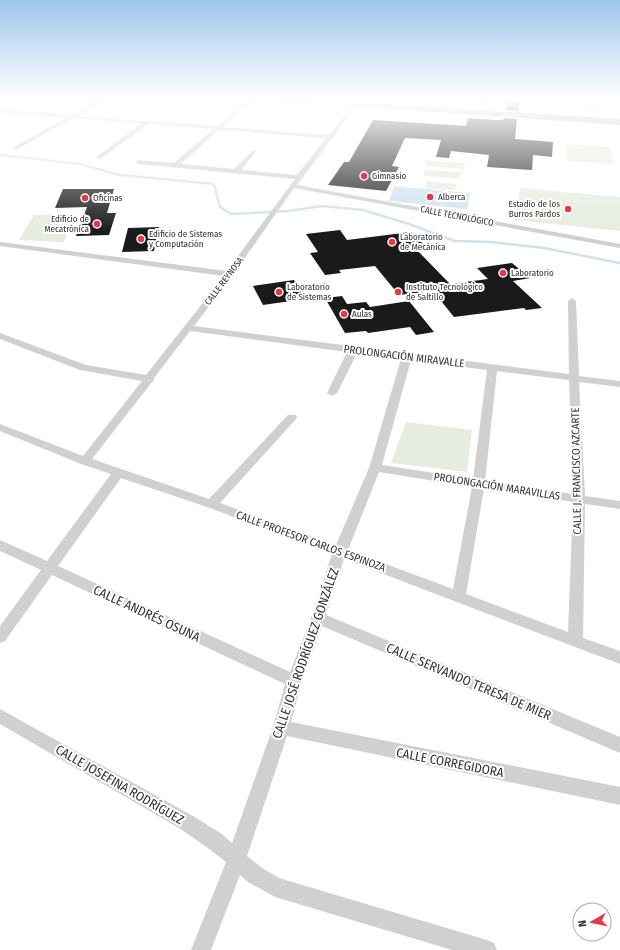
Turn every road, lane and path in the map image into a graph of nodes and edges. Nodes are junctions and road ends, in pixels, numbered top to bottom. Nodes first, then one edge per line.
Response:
1 (24, 143) edge
2 (118, 143) edge
3 (200, 143) edge
4 (326, 143) edge
5 (16, 148) dead end
6 (253, 152) dead end
7 (100, 157) dead end
8 (138, 162) dead end
9 (175, 166) junction
10 (236, 172) junction
11 (299, 177) junction
12 (293, 186) junction
13 (0, 244) edge
14 (620, 246) edge
15 (0, 252) edge
16 (226, 278) junction
17 (572, 301) dead end
18 (188, 328) junction
19 (0, 336) edge
20 (354, 350) junction
21 (407, 356) junction
22 (492, 368) junction
23 (574, 378) junction
24 (150, 379) junction
25 (620, 384) edge
26 (332, 392) dead end
27 (292, 417) dead end
28 (0, 427) edge
29 (85, 461) junction
30 (375, 468) junction
31 (119, 472) junction
32 (479, 483) junction
33 (578, 498) junction
34 (211, 504) junction
35 (620, 505) edge
36 (0, 545) edge
37 (340, 552) junction
38 (49, 568) junction
39 (459, 596) junction
40 (318, 618) junction
41 (0, 637) edge
42 (575, 642) junction
43 (620, 658) edge
44 (294, 681) junction
45 (0, 716) edge
46 (281, 727) junction
47 (620, 745) edge
48 (620, 796) edge
49 (236, 860) junction
50 (201, 950) edge
51 (487, 950) edge

1 - 5 street
2 - 7 street
3 - 9 street
4 - 11 street, CALLE REYNOSA
6 - 10 street
8 - 9 street
9 - 10 street
10 - 11 street
11 - 12 street, CALLE REYNOSA
12 - 14 street, CALLE TECNOLÓGICO
12 - 16 street, CALLE REYNOSA
13 - 16 street
15 - 16 street
16 - 18 street, CALLE REYNOSA
17 - 23 street, CALLE J. FRANCISCO AZCARTE
18 - 20 street, PROLONGACIÓN MIRAVALLE
18 - 24 street, CALLE REYNOSA
19 - 24 street
20 - 21 street, PROLONGACIÓN MIRAVALLE
20 - 26 street
21 - 22 street, PROLONGACIÓN MIRAVALLE
21 - 30 street, CALLE JOSÉ RODRÍGUEZ GONZÁLEZ
22 - 23 street, PROLONGACIÓN MIRAVALLE
22 - 32 street
23 - 25 street, PROLONGACIÓN MIRAVALLE
23 - 33 street, CALLE J. FRANCISCO AZCARTE
24 - 29 street, CALLE REYNOSA
27 - 34 street
28 - 29 street, CALLE PROFESOR CARLOS ESPINOZA
29 - 31 street, CALLE PROFESOR CARLOS ESPINOZA
30 - 32 street, PROLONGACIÓN MARAVILLAS
30 - 37 street, CALLE JOSÉ RODRÍGUEZ GONZÁLEZ
31 - 34 street, CALLE PROFESOR CARLOS ESPINOZA
31 - 38 street
32 - 33 street, PROLONGACIÓN MARAVILLAS
32 - 39 street
33 - 35 street, PROLONGACIÓN MARAVILLAS
33 - 42 street, CALLE J. FRANCISCO AZCARTE
34 - 37 street, CALLE PROFESOR CARLOS ESPINOZA
36 - 38 street, CALLE ANDRÉS OSUNA
37 - 39 street, CALLE PROFESOR CARLOS ESPINOZA
37 - 40 street, CALLE JOSÉ RODRÍGUEZ GONZÁLEZ
38 - 41 street
38 - 44 street, CALLE ANDRÉS OSUNA
39 - 42 street, CALLE PROFESOR CARLOS ESPINOZA
40 - 44 street, CALLE JOSÉ RODRÍGUEZ GONZÁLEZ
40 - 47 street, CALLE SERVANDO TERESA DE MIER
42 - 43 street, CALLE PROFESOR CARLOS ESPINOZA
44 - 46 street, CALLE JOSÉ RODRÍGUEZ GONZÁLEZ
45 - 49 street, CALLE JOSEFINA RODRÍGUEZ
46 - 48 street, CALLE CORREGIDORA
46 - 49 street, CALLE JOSÉ RODRÍGUEZ GONZÁLEZ
49 - 50 street, CALLE JOSÉ RODRÍGUEZ GONZÁLEZ
49 - 51 street, CALLE JOSEFINA RODRÍGUEZ

